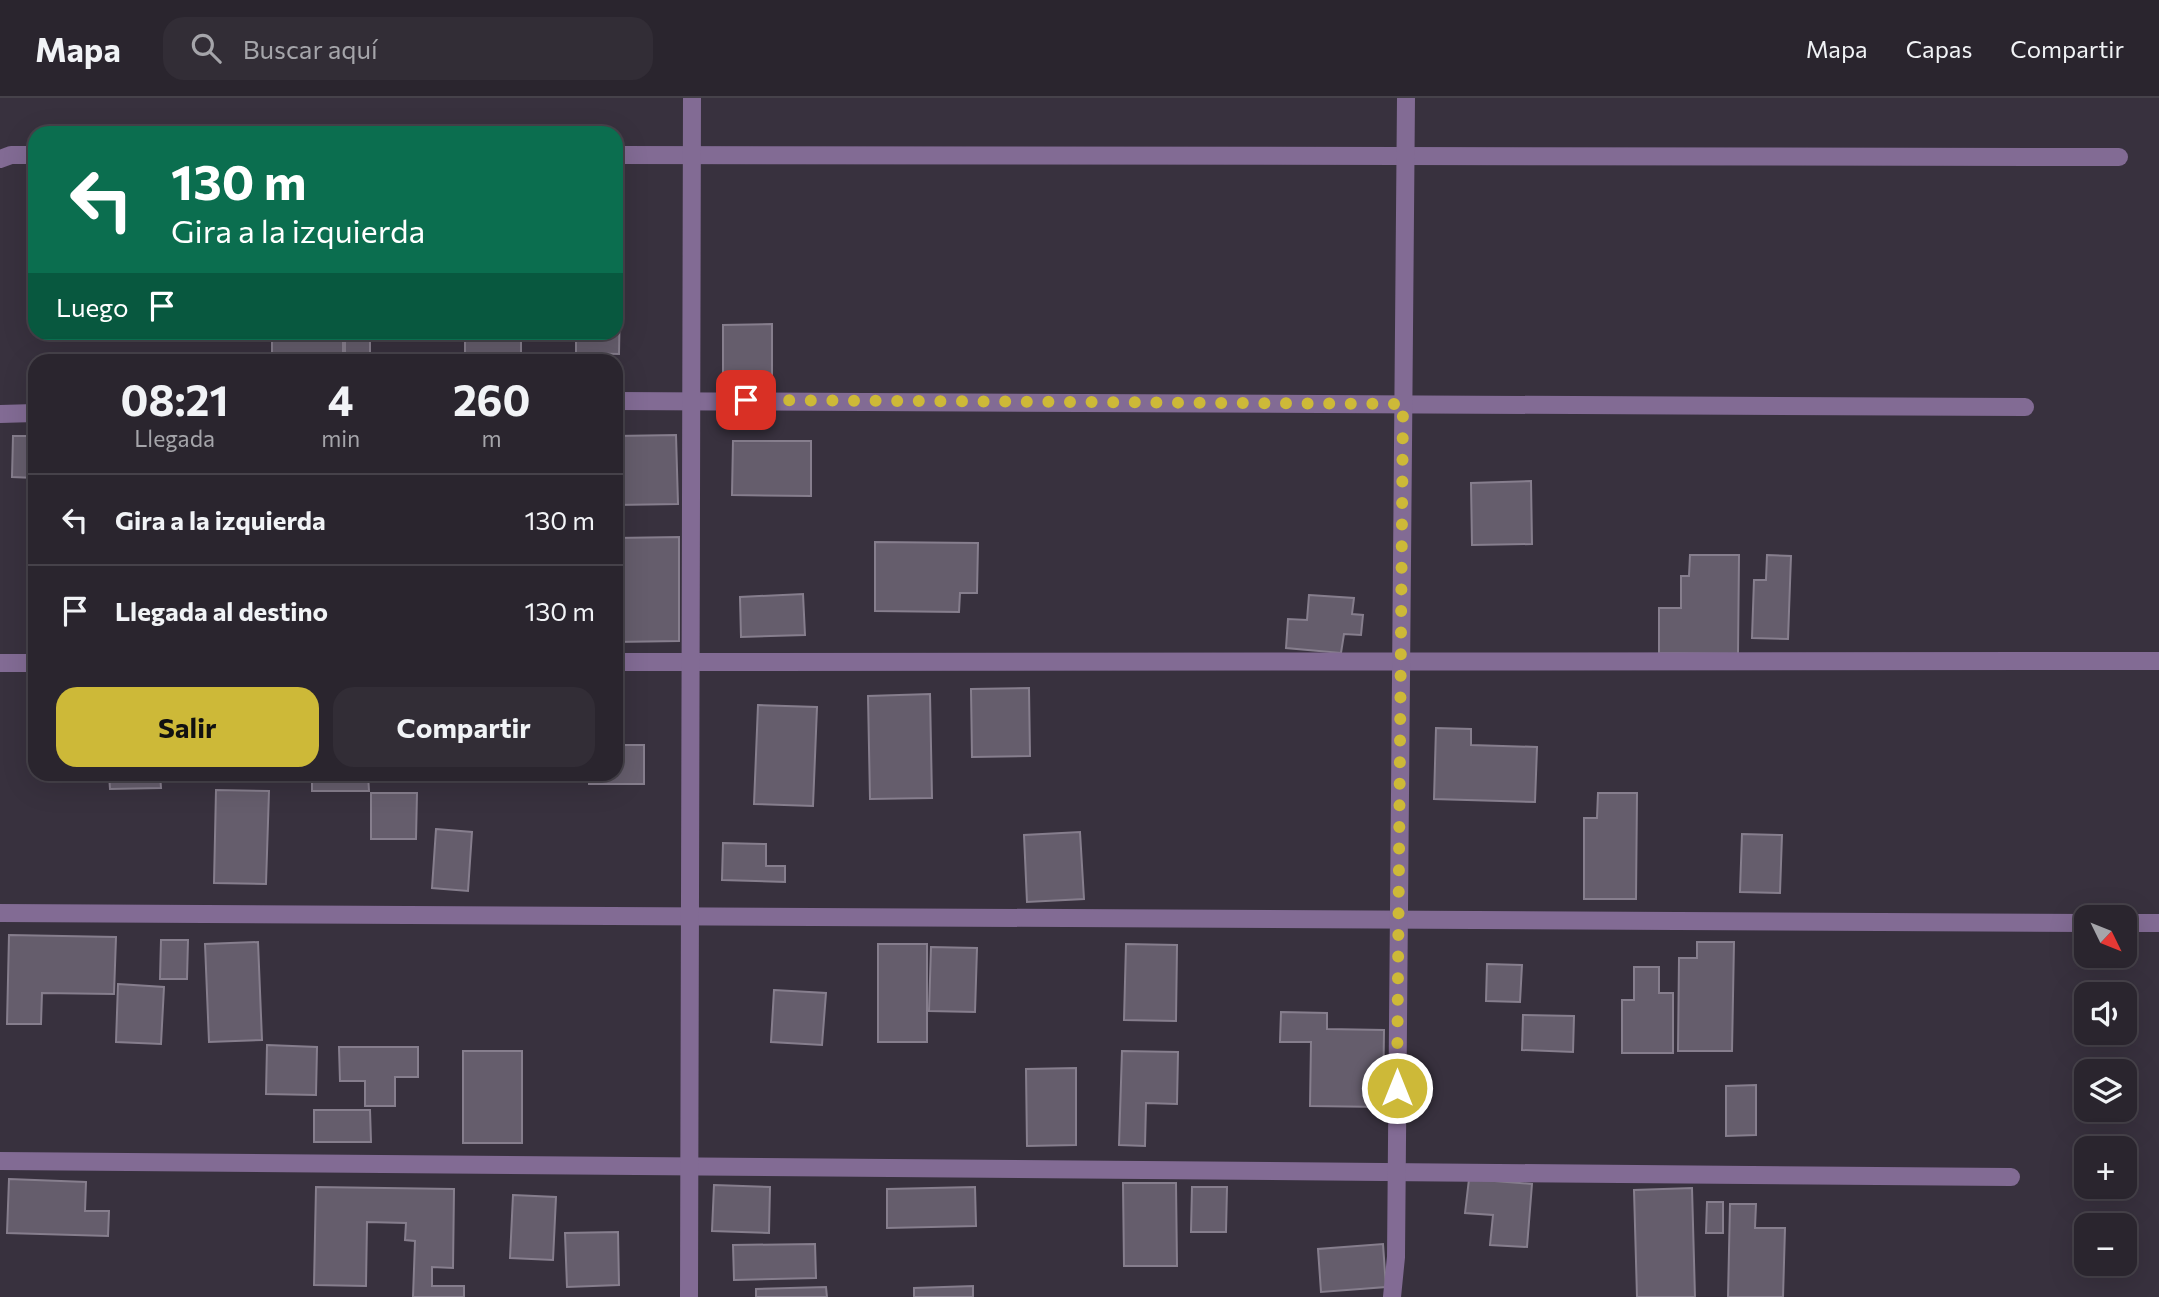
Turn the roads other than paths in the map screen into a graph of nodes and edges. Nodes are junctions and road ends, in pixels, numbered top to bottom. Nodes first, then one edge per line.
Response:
1 (692, 98) edge
2 (1406, 98) edge
3 (28, 155) edge
4 (623, 155) edge
5 (692, 155) junction
6 (1406, 156) junction
7 (2119, 157) dead end
8 (0, 159) edge
9 (691, 400) junction
10 (623, 401) edge
11 (1403, 404) junction
12 (2025, 407) dead end
13 (28, 413) edge
14 (0, 414) edge
15 (2159, 661) edge
16 (623, 662) edge
17 (691, 662) junction
18 (1401, 662) junction
19 (0, 663) edge
20 (28, 663) edge
21 (0, 913) edge
22 (690, 916) junction
23 (1398, 921) junction
24 (2074, 923) edge
25 (2137, 923) edge
26 (2159, 923) edge
27 (0, 1161) edge
28 (689, 1166) junction
29 (1396, 1172) junction
30 (2011, 1177) dead end
31 (689, 1297) edge
32 (1392, 1297) edge

1 - 5 street
2 - 6 street
3 - 8 street
4 - 5 street
5 - 6 street
5 - 9 street
6 - 7 street
6 - 11 street
9 - 10 street
9 - 11 street
9 - 17 street
11 - 12 street
11 - 18 street
13 - 14 street
15 - 18 street
16 - 17 street
17 - 18 street
17 - 22 street
18 - 23 street
19 - 20 street
21 - 22 street
22 - 23 street
22 - 28 street
23 - 24 street
23 - 29 street
25 - 26 street
27 - 28 street
28 - 29 street
28 - 31 street
29 - 30 street
29 - 32 street

